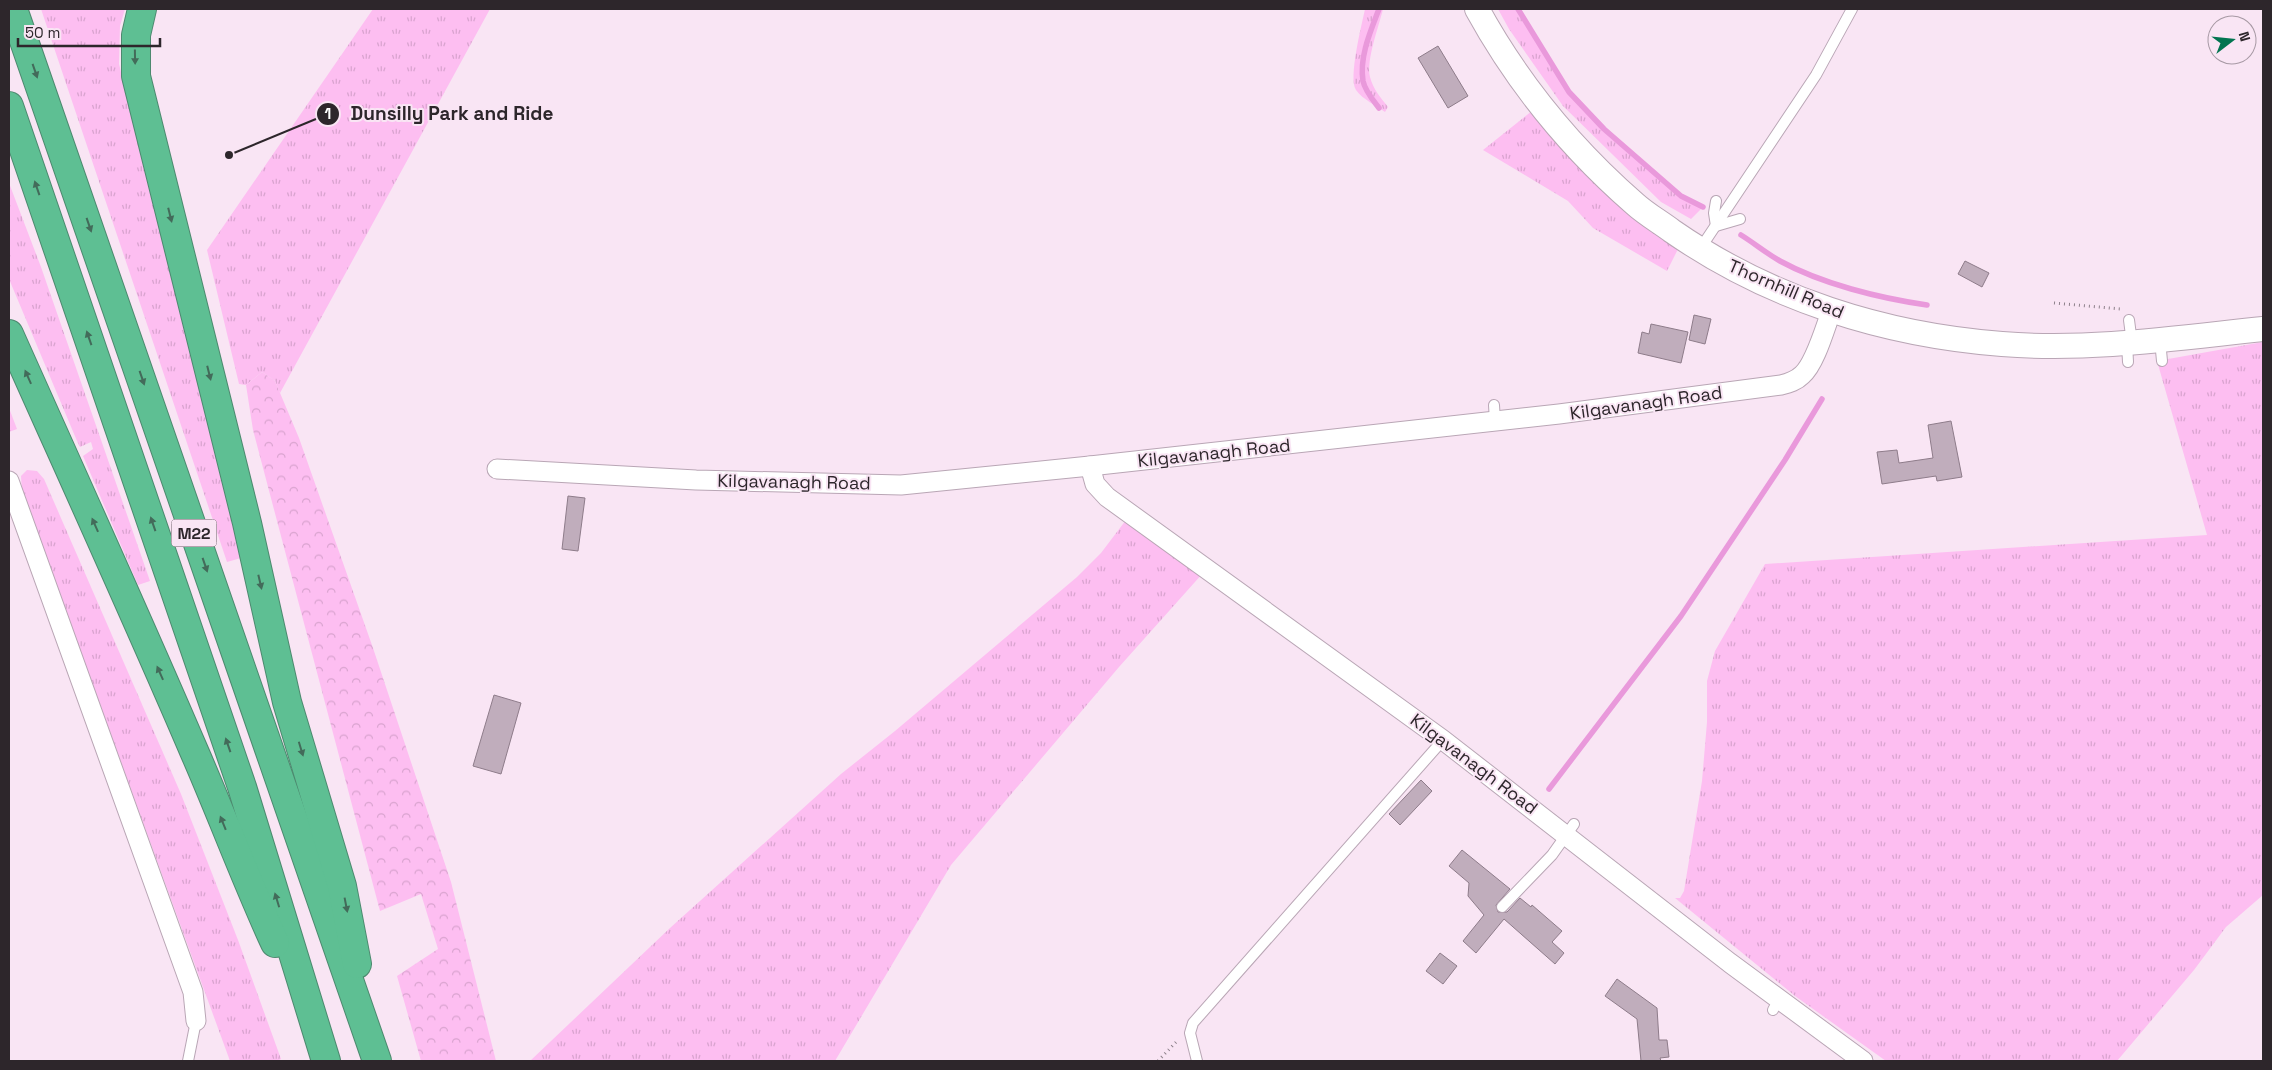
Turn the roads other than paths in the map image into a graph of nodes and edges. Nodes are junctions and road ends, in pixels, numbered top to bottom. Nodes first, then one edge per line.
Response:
1 (13, 9) edge
2 (142, 9) edge
3 (1477, 9) edge
4 (1852, 9) edge
5 (9, 106) edge
6 (1716, 201) dead end
7 (1740, 219) dead end
8 (1716, 226) junction
9 (1700, 250) junction
10 (1831, 312) junction
11 (2263, 329) edge
12 (9, 334) edge
13 (1090, 466) junction
14 (497, 470) dead end
15 (9, 481) edge
16 (1443, 740) junction
17 (1570, 830) junction
18 (1502, 906) dead end
19 (196, 1021) joint
20 (324, 1054) edge
21 (376, 1059) edge
22 (188, 1061) edge
23 (1197, 1061) edge
24 (1863, 1061) edge

1 -> 21 highway, M22
2 -> 21 highway
3 - 9 street, Thornhill Road
4 - 8 lane
20 -> 5 highway, M22
6 - 8 lane
7 - 8 lane
8 - 9 lane
9 - 10 street, Thornhill Road
10 - 11 street, Thornhill Road
10 - 13 street, Kilgavanagh Road
20 -> 12 highway
13 - 14 street, Kilgavanagh Road
13 - 16 street, Kilgavanagh Road
15 - 19 street
16 - 17 street, Kilgavanagh Road
16 - 23 lane
17 - 18 lane
17 - 24 street, Kilgavanagh Road
19 - 22 lane

